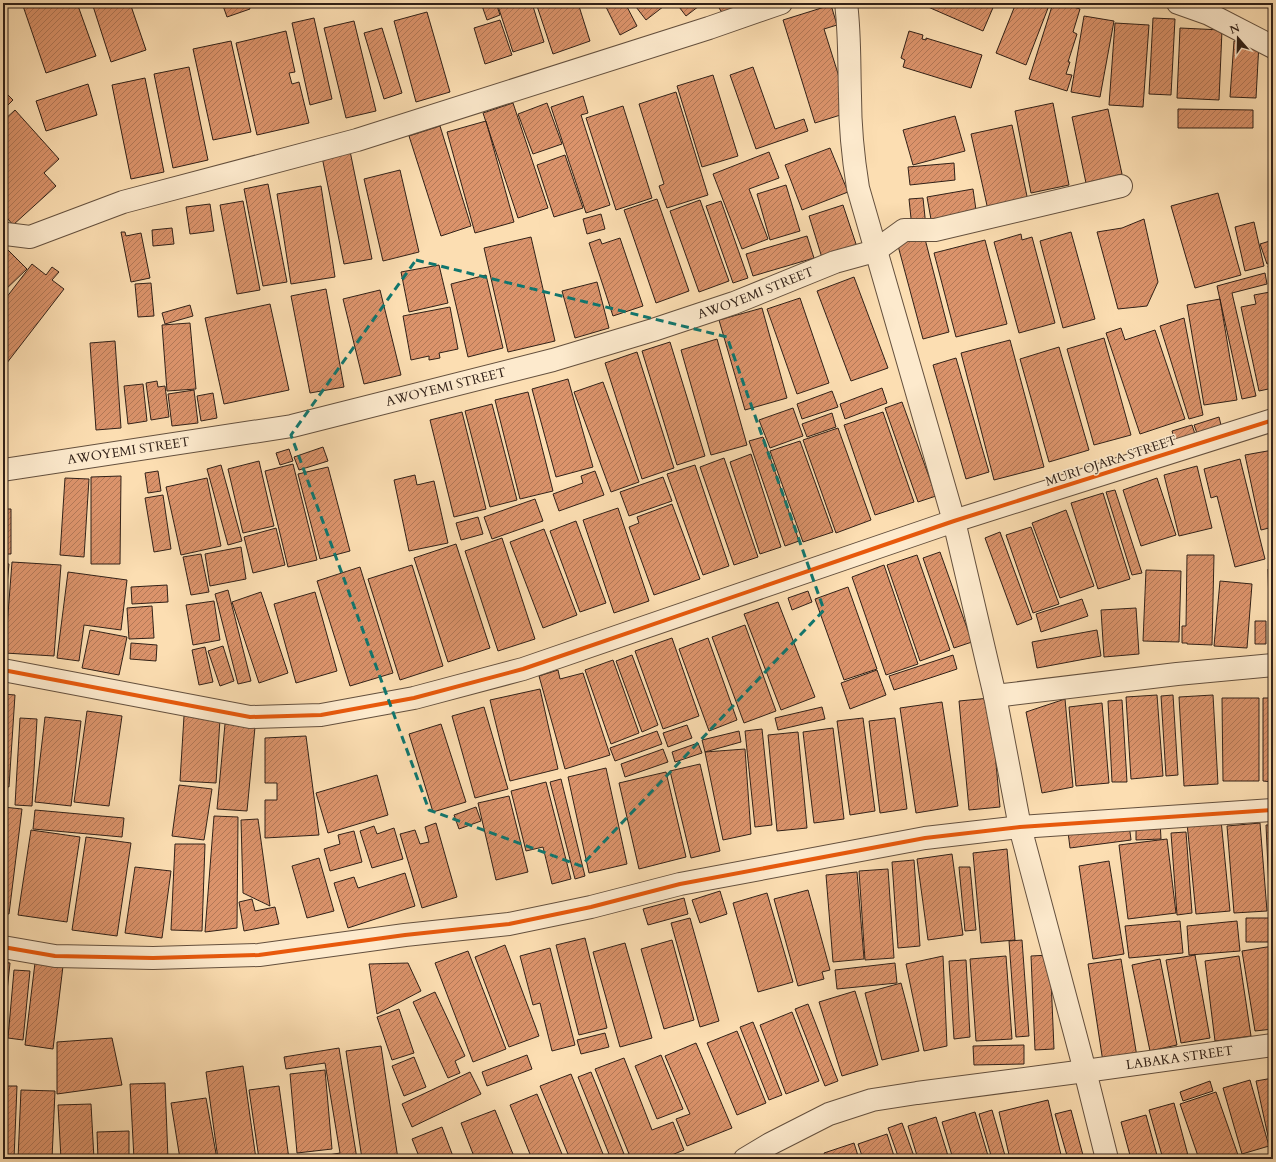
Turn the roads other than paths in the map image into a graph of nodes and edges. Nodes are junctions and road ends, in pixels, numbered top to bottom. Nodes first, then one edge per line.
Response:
1 (781, 3) edge
2 (846, 3) edge
3 (1178, 3) edge
4 (1273, 47) edge
5 (1121, 186) dead end
6 (3, 233) edge
7 (875, 250) junction
8 (1273, 420) edge
9 (3, 470) edge
10 (954, 521) junction
11 (1273, 665) edge
12 (3, 670) edge
13 (995, 696) junction
14 (1273, 810) edge
15 (1020, 827) junction
16 (3, 947) edge
17 (1273, 1045) edge
18 (1085, 1071) junction
19 (745, 1159) edge
20 (1107, 1159) edge

1 - 6 street
2 - 7 street
3 - 4 street
5 - 7 street, AWOYEMI STREET
7 - 9 street, AWOYEMI STREET
7 - 10 street
8 - 10 street, MURI OJARA STREET
10 - 12 street, MURI OJARA STREET
10 - 13 street
11 - 13 street
13 - 15 street
14 - 15 street
15 - 16 street
15 - 18 street
17 - 18 street, LABAKA STREET
18 - 19 street, LABAKA STREET
18 - 20 street

